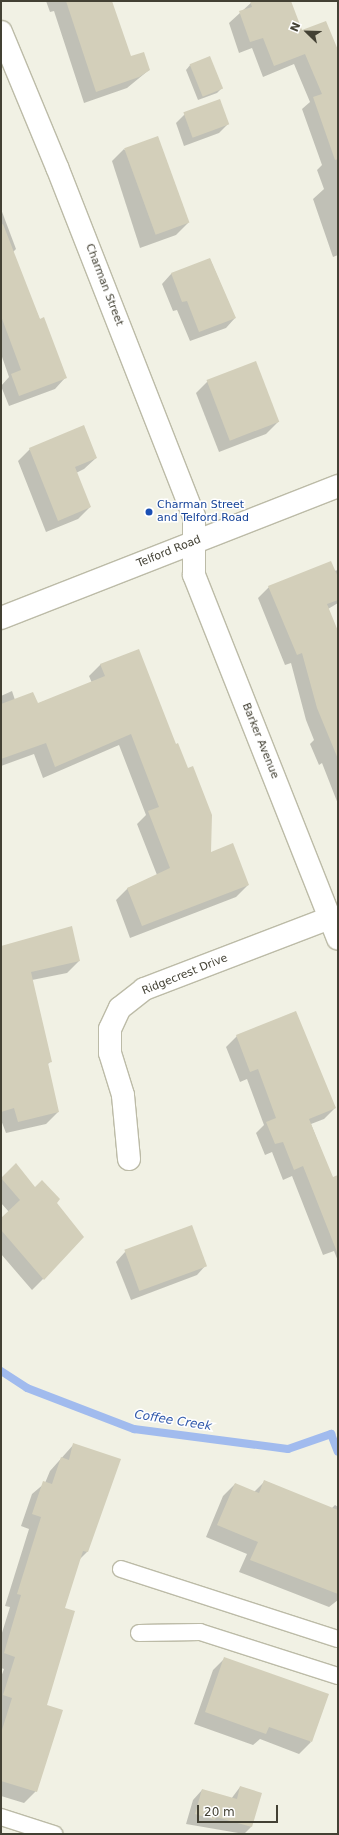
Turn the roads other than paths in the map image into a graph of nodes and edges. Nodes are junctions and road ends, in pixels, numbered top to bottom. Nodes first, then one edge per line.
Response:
1 (1, 32) edge
2 (338, 486) edge
3 (194, 542) junction
4 (1, 618) edge
5 (334, 928) edge
6 (129, 1159) dead end
7 (121, 1569) dead end
8 (139, 1633) dead end
9 (338, 1639) edge
10 (338, 1676) edge
11 (1, 1817) edge
12 (54, 1834) edge

1 - 3 street, Charman Street
2 - 3 street, Telford Road
3 - 4 street, Telford Road
3 - 5 street, Barker Avenue
5 - 6 street, Ridgecrest Drive
7 - 9 lane
8 - 10 lane
11 - 12 lane

